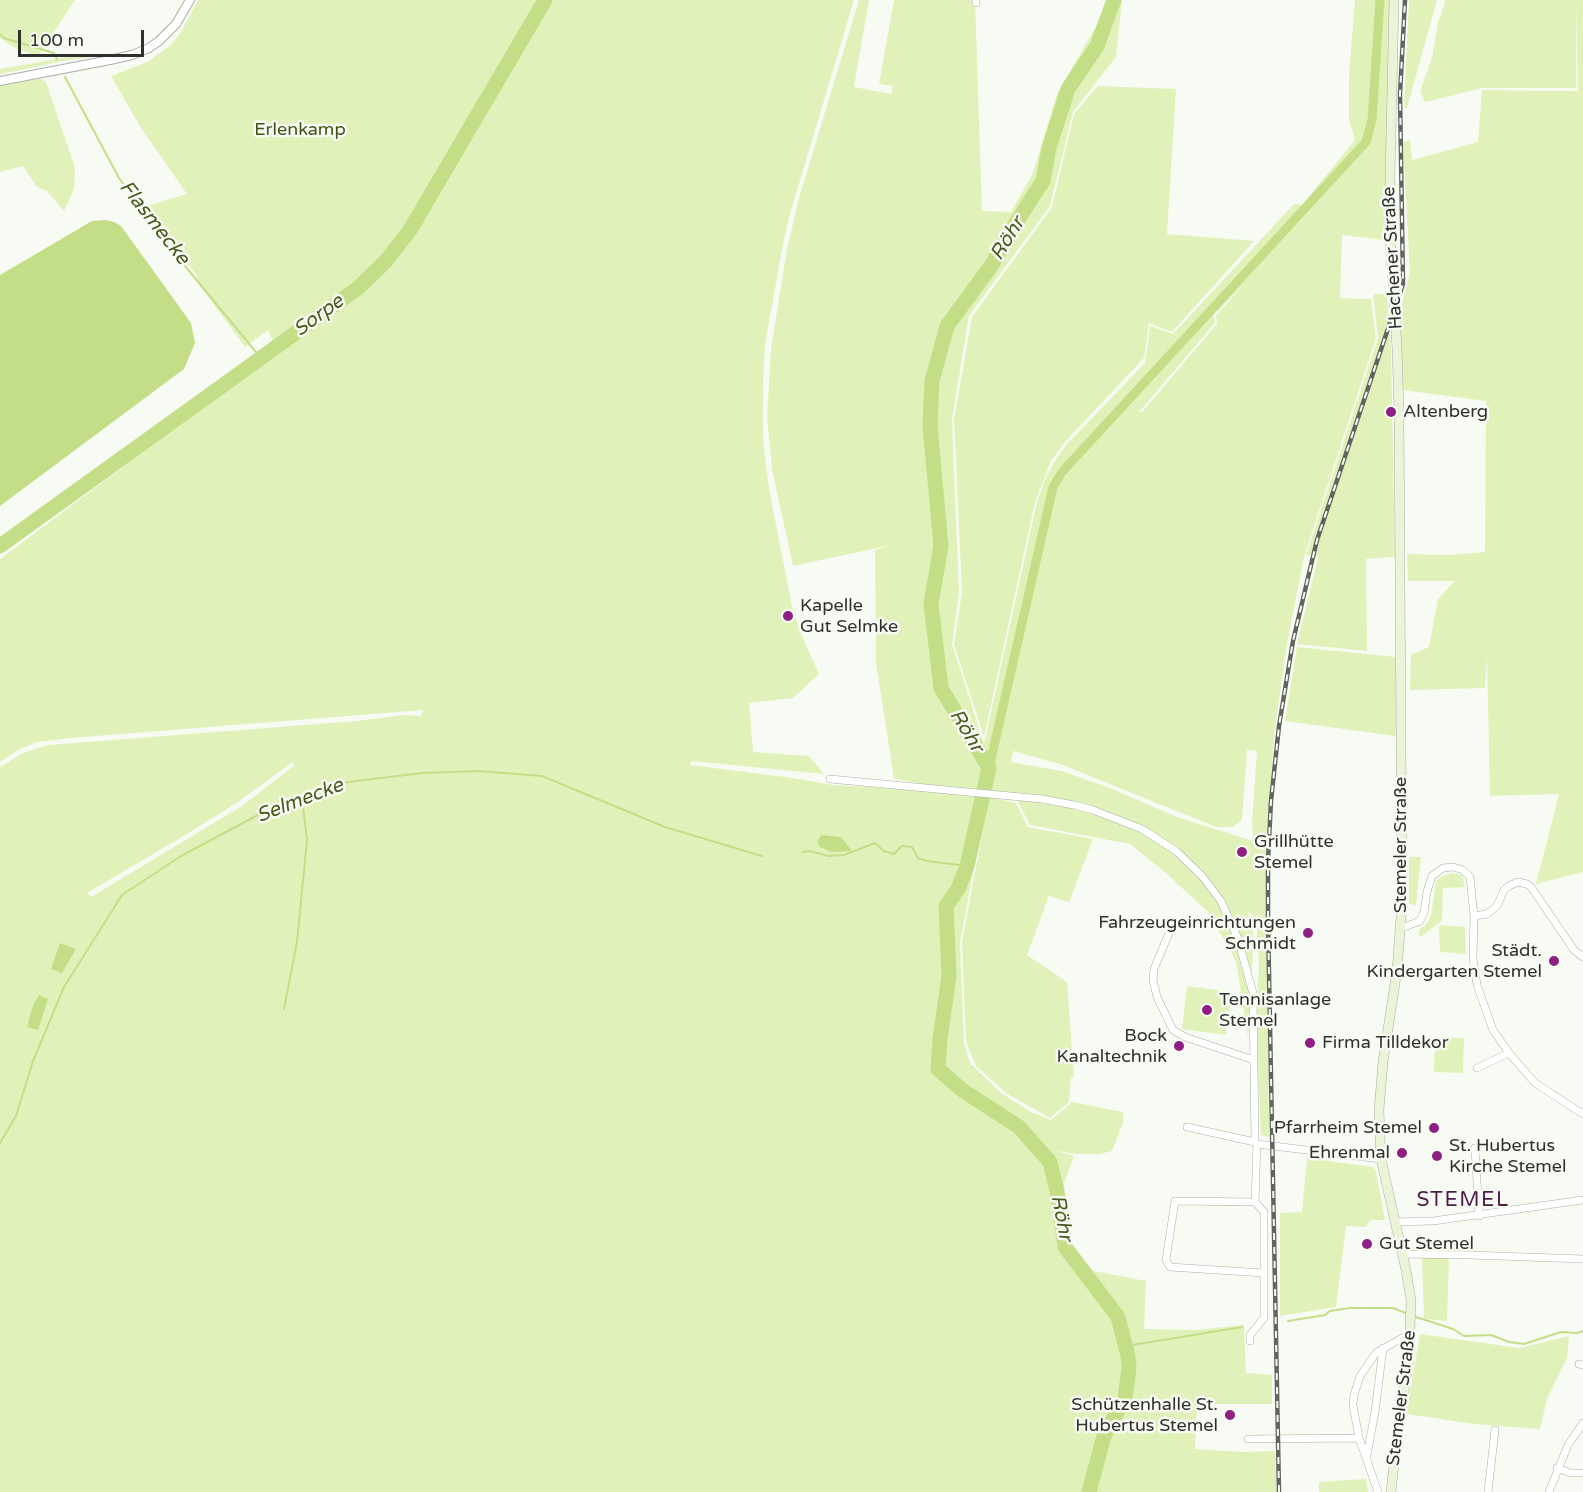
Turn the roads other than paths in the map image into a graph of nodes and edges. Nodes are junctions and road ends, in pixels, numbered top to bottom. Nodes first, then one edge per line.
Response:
1 (190, 0) edge
2 (1394, 0) edge
3 (0, 81) edge
4 (1400, 517) joint
5 (830, 779) dead end
6 (1474, 916) junction
7 (1172, 926) dead end
8 (1400, 927) junction
9 (1583, 957) edge
10 (1509, 1053) junction
11 (1254, 1060) junction
12 (1477, 1068) dead end
13 (1583, 1114) edge
14 (1187, 1127) dead end
15 (1256, 1143) junction
16 (1475, 1148) dead end
17 (1381, 1159) junction
18 (1583, 1200) edge
19 (1256, 1202) junction
20 (1479, 1216) junction
21 (1394, 1222) junction
22 (1403, 1254) junction
23 (1583, 1259) edge
24 (1264, 1273) junction
25 (1410, 1337) junction
26 (1250, 1341) dead end
27 (1383, 1348) junction
28 (1583, 1423) edge
29 (1495, 1430) dead end
30 (1359, 1438) junction
31 (1248, 1439) dead end
32 (1367, 1455) junction
33 (1557, 1468) junction
34 (1583, 1473) edge
35 (1378, 1492) edge
36 (1391, 1492) edge
37 (1488, 1492) edge
38 (1549, 1492) edge

1 - 3 street
2 - 4 main road, Hachener Straße
4 - 8 main road, Stemeler Straße
5 - 11 street
6 - 8 street
6 - 9 street
6 - 10 street
7 - 11 street
8 - 17 main road, Stemeler Straße
10 - 12 street
10 - 13 street
11 - 15 street
14 - 15 street
15 - 17 street
15 - 19 street
16 - 20 street
17 - 21 main road, Stemeler Straße
18 - 20 street
19 - 24 street
19 - 24 street
20 - 21 street
21 - 22 main road, Stemeler Straße
22 - 23 street
22 - 25 main road, Stemeler Straße
24 - 26 street
25 - 27 street
25 - 36 main road, Stemeler Straße
27 - 30 street
27 - 32 street
28 - 33 street
29 - 37 street
30 - 31 street
30 - 32 street
32 - 35 street
33 - 34 street
33 - 38 street

